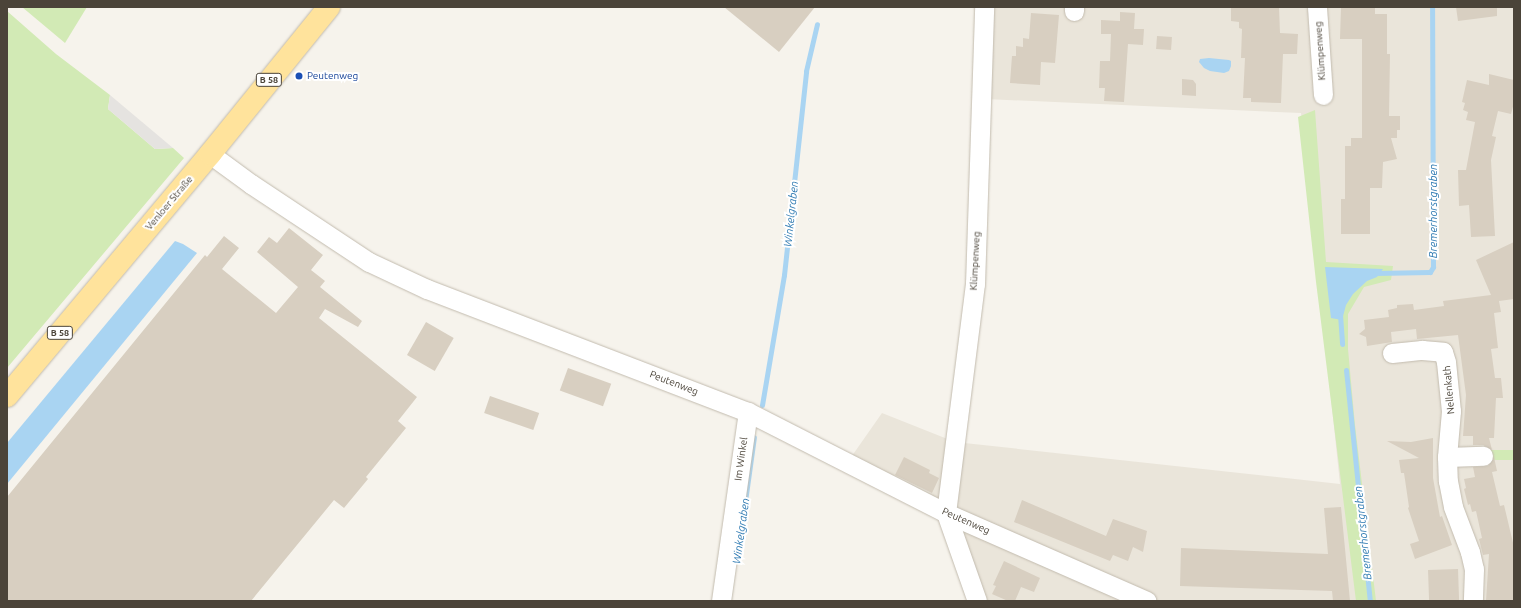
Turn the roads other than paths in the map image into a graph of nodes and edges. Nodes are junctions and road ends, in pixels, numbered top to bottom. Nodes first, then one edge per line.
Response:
1 (329, 7) edge
2 (984, 7) edge
3 (1317, 7) edge
4 (1323, 95) dead end
5 (210, 154) junction
6 (1392, 353) dead end
7 (7, 396) edge
8 (748, 412) junction
9 (1483, 456) dead end
10 (1447, 457) junction
11 (946, 513) junction
12 (721, 601) edge
13 (977, 601) edge
14 (1146, 601) edge
15 (1474, 601) edge

1 - 5 main road, Venloer Straße / B 58
2 - 11 street, Klümpenweg
3 - 4 street, Klümpenweg
5 - 7 main road, Venloer Straße / B 58
5 - 8 street, Peutenweg
6 - 10 street, Nellenkath
8 - 11 street, Peutenweg
8 - 12 street, Im Winkel
9 - 10 street
10 - 15 street, Nellenkath
11 - 13 street
11 - 14 street, Peutenweg

